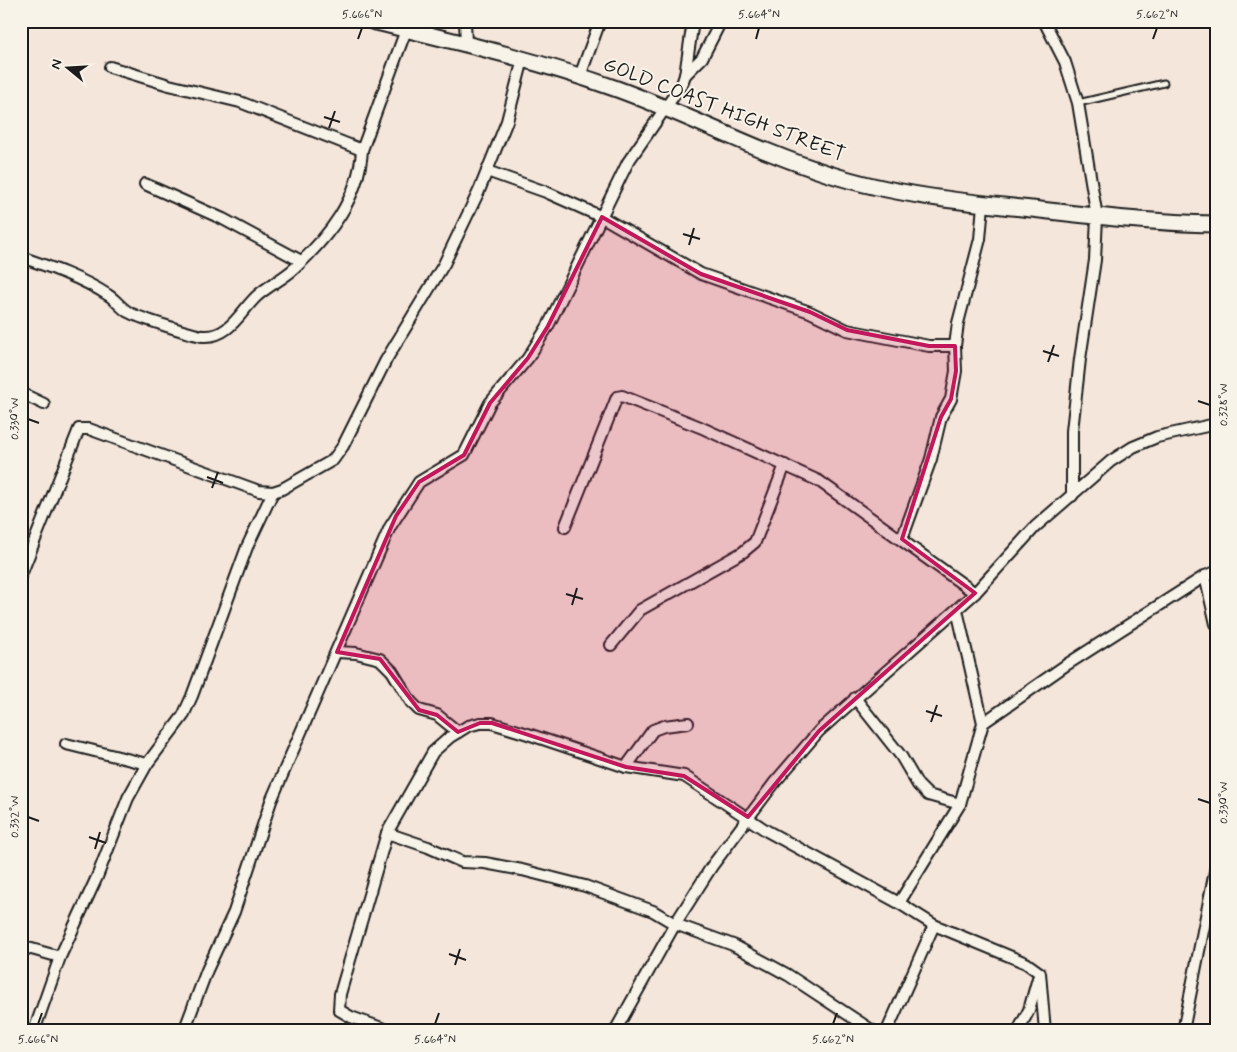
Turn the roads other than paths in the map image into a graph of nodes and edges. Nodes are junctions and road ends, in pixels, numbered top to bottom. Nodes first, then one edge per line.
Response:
1 (372, 21) edge
2 (465, 21) edge
3 (600, 21) edge
4 (693, 21) edge
5 (721, 21) edge
6 (1044, 21) edge
7 (406, 30) junction
8 (466, 44) junction
9 (524, 59) junction
10 (110, 67) dead end
11 (685, 75) junction
12 (580, 76) junction
13 (1164, 83) dead end
14 (1078, 103) junction
15 (665, 109) junction
16 (362, 150) junction
17 (488, 171) junction
18 (145, 184) dead end
19 (983, 205) junction
20 (1097, 216) junction
21 (602, 217) junction
22 (1216, 224) edge
23 (21, 256) edge
24 (301, 261) junction
25 (955, 346) junction
26 (21, 393) edge
27 (44, 404) dead end
28 (1216, 424) edge
29 (785, 465) junction
30 (273, 492) junction
31 (1072, 496) junction
32 (565, 527) dead end
33 (902, 539) junction
34 (1216, 572) edge
35 (21, 575) edge
36 (1205, 576) junction
37 (975, 593) junction
38 (957, 610) junction
39 (1216, 624) edge
40 (611, 645) dead end
41 (337, 652) junction
42 (855, 698) junction
43 (688, 723) dead end
44 (983, 723) junction
45 (458, 732) junction
46 (66, 744) dead end
47 (147, 764) junction
48 (626, 767) junction
49 (960, 804) junction
50 (748, 818) junction
51 (387, 832) junction
52 (1216, 866) edge
53 (900, 903) junction
54 (676, 924) junction
55 (934, 925) junction
56 (21, 946) edge
57 (60, 957) junction
58 (1040, 973) junction
59 (34, 1031) edge
60 (184, 1031) edge
61 (390, 1031) edge
62 (615, 1031) edge
63 (872, 1031) edge
64 (887, 1031) edge
65 (1018, 1031) edge
66 (1045, 1031) edge
67 (1183, 1031) edge

1 - 7 street, GOLD COAST HIGH STREET
2 - 8 street
3 - 12 street
4 - 11 street
5 - 11 street
6 - 14 street
7 - 8 street, GOLD COAST HIGH STREET
7 - 16 street
8 - 9 street, GOLD COAST HIGH STREET
9 - 12 street, GOLD COAST HIGH STREET
9 - 17 street
10 - 16 street
11 - 15 street
12 - 15 street, GOLD COAST HIGH STREET
13 - 14 lane
14 - 20 street
15 - 19 street, GOLD COAST HIGH STREET
15 - 21 street
16 - 24 street
17 - 21 street
17 - 30 street
18 - 24 street
19 - 20 street, GOLD COAST HIGH STREET
19 - 25 street
20 - 22 street, GOLD COAST HIGH STREET
20 - 31 street
21 - 25 street
21 - 41 street
23 - 24 street
25 - 33 street
26 - 27 street
28 - 31 street
29 - 32 street
29 - 33 street
29 - 40 street
30 - 35 street
30 - 47 street
31 - 37 street
33 - 37 street
34 - 36 street
36 - 39 street
36 - 44 street
37 - 38 street
38 - 42 street
38 - 44 street
41 - 45 street
41 - 60 street
42 - 49 street
42 - 50 street
43 - 48 street
44 - 49 street
45 - 48 street
45 - 51 street
46 - 47 street
47 - 57 street
48 - 50 street
49 - 53 street
50 - 53 street
50 - 54 street
51 - 54 street
51 - 61 street
52 - 67 street
53 - 55 street
54 - 62 street
54 - 63 street
55 - 58 street
55 - 64 street
56 - 57 street
57 - 59 street
58 - 65 street
58 - 66 street

